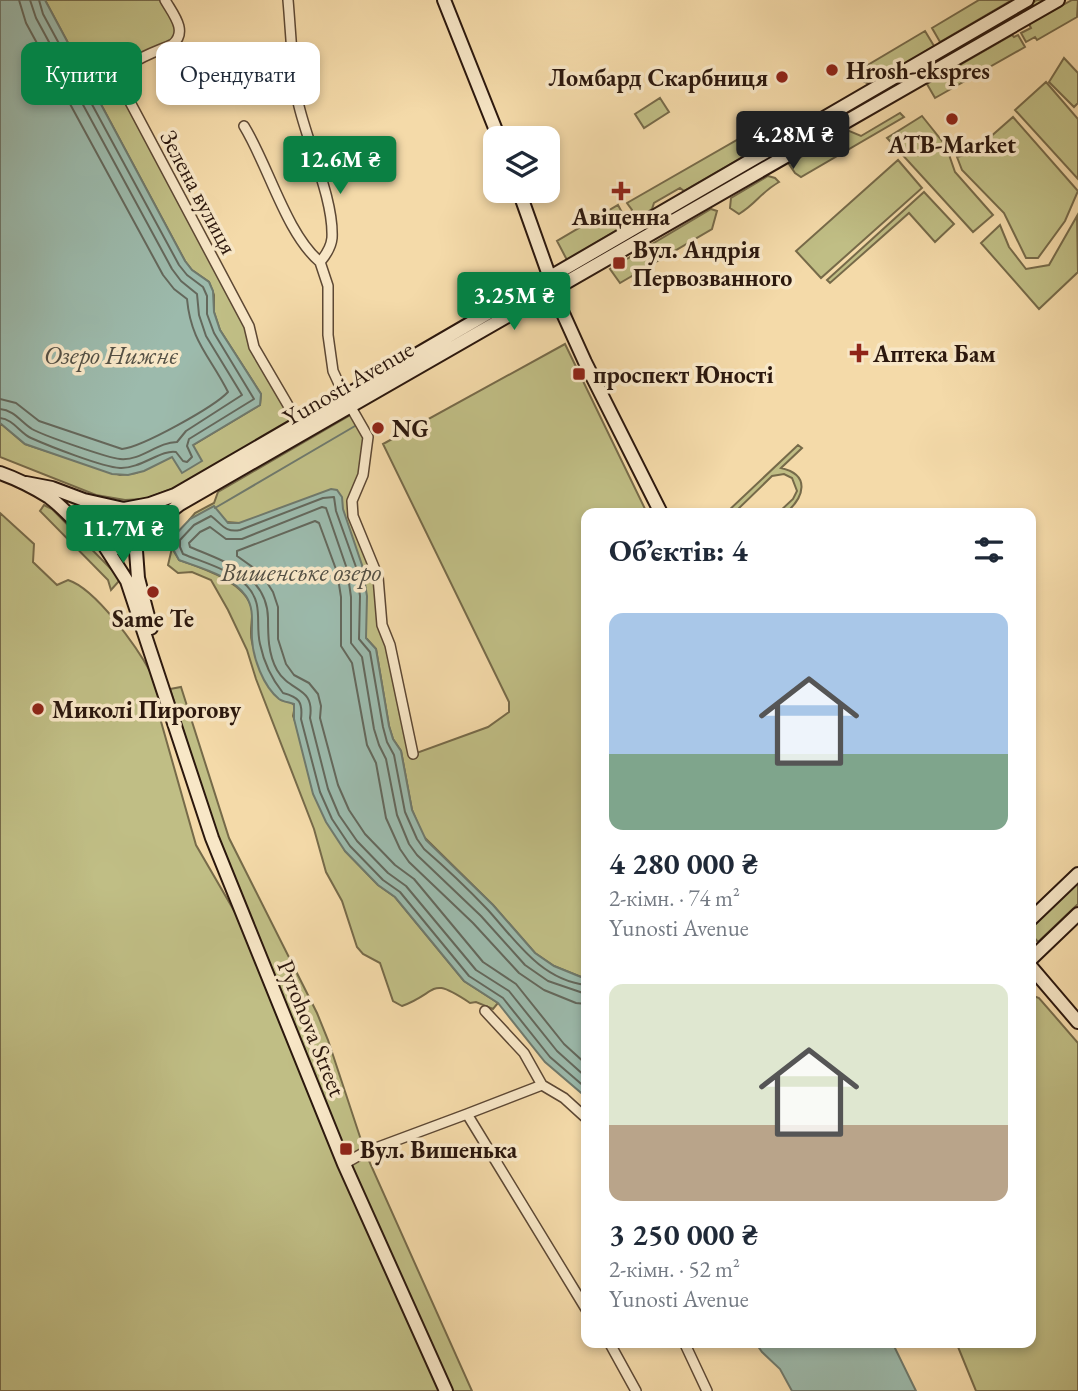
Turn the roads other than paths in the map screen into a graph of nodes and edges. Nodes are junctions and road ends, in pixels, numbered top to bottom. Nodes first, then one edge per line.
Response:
1 (165, 0) edge
2 (288, 0) edge
3 (444, 0) edge
4 (1027, 0) edge
5 (1058, 0) edge
6 (840, 108) junction
7 (848, 121) junction
8 (244, 126) dead end
9 (494, 126) edge
10 (717, 180) junction
11 (724, 192) junction
12 (523, 203) edge
13 (320, 262) junction
14 (552, 284) junction
15 (347, 401) junction
16 (299, 424) junction
17 (0, 473) edge
18 (26, 483) junction
19 (121, 508) junction
20 (658, 508) edge
21 (149, 528) junction
22 (135, 536) junction
23 (101, 542) junction
24 (138, 569) junction
25 (159, 673) junction
26 (413, 754) dead end
27 (1078, 874) edge
28 (1036, 914) edge
29 (1078, 914) edge
30 (1036, 954) edge
31 (1036, 973) edge
32 (485, 1011) dead end
33 (1078, 1022) edge
34 (542, 1086) junction
35 (581, 1113) edge
36 (467, 1114) junction
37 (344, 1164) junction
38 (581, 1301) edge
39 (612, 1348) edge
40 (687, 1348) edge
41 (446, 1391) edge
42 (636, 1391) edge
43 (707, 1391) edge

1 - 16 street, Зелена вулиця
2 - 13 street
3 - 9 main road
4 - 6 main road, Yunosti Avenue
5 - 7 main road, Yunosti Avenue
6 - 7 main road
6 - 10 main road, Yunosti Avenue
7 - 11 main road, Yunosti Avenue
8 - 13 street
10 - 11 main road
10 - 14 main road, Yunosti Avenue
11 - 14 main road, Yunosti Avenue
12 - 14 main road
13 - 15 street
14 - 15 main road, Yunosti Avenue
14 - 20 main road
15 - 16 main road, Yunosti Avenue
15 - 21 main road, Yunosti Avenue
15 - 26 street
16 - 19 main road, Yunosti Avenue
17 - 18 main road, Pyrohova Street
18 - 19 main road, Pyrohova Street
18 - 23 main road, Pyrohova Street
19 - 22 main road
19 - 23 main road
21 - 22 main road, Yunosti Avenue
21 - 24 main road
22 - 23 main road
22 - 24 main road, Pyrohova Street
23 - 25 main road, Pyrohova Street
24 - 25 main road, Pyrohova Street
25 - 37 main road, Pyrohova Street
27 - 28 main road
29 - 30 main road
31 - 33 main road
32 - 34 street
34 - 35 street
34 - 36 street
36 - 37 street
36 - 38 street
37 - 41 main road, Pyrohova Street
39 - 42 street
40 - 43 street

